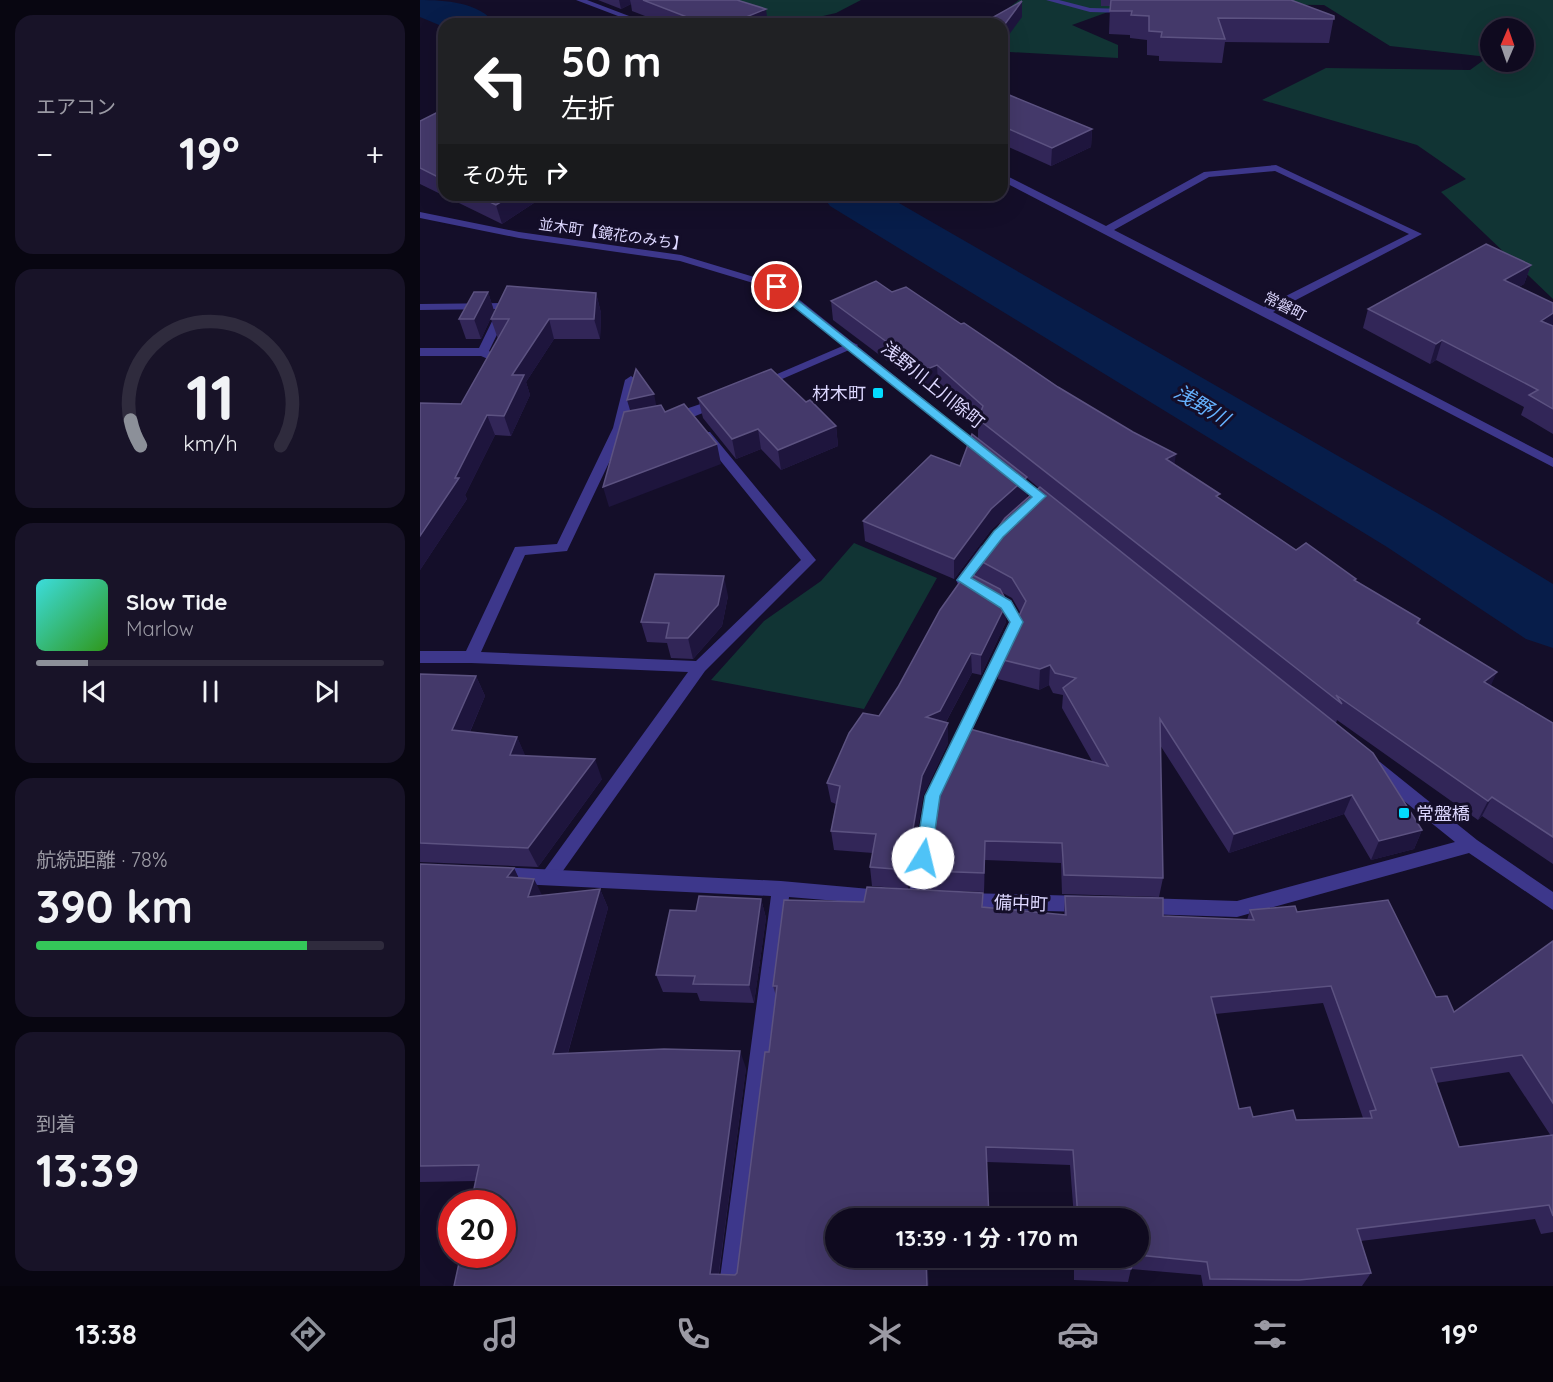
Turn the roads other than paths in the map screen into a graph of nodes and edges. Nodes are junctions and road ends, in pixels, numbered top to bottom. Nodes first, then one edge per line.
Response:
1 (580, 0) edge
2 (1050, 0) edge
3 (1137, 12) edge
4 (630, 18) edge
5 (1008, 180) edge
6 (420, 215) edge
7 (1105, 231) junction
8 (420, 307) edge
9 (1263, 312) junction
10 (852, 345) junction
11 (420, 352) edge
12 (483, 352) junction
13 (484, 377) edge
14 (631, 380) edge
15 (754, 387) edge
16 (732, 396) edge
17 (689, 414) junction
18 (619, 428) junction
19 (1553, 463) edge
20 (1058, 511) edge
21 (998, 534) edge
22 (420, 657) edge
23 (471, 657) junction
24 (700, 667) junction
25 (1361, 756) edge
26 (1471, 845) junction
27 (479, 874) edge
28 (549, 877) junction
29 (781, 889) junction
30 (929, 900) junction
31 (1553, 902) edge
32 (1107, 905) edge
33 (1131, 906) edge
34 (730, 1286) edge

1 - 4 street
2 - 3 street
5 - 7 street, 常磐町
6 - 10 street, 並木町【鏡花のみち】
7 - 9 street, 常磐町
7 - 9 street
8 - 12 street
9 - 19 street, 常磐町
10 - 15 street
10 - 20 street, 浅野川上川除町
11 - 12 street
12 - 13 street
14 - 18 street
16 - 17 street
17 - 18 street
17 - 24 street
18 - 23 street
21 - 30 street
22 - 23 street
23 - 24 street
24 - 28 street
25 - 26 street
26 - 31 street
26 - 33 street
27 - 28 street, 備中町
28 - 29 street, 備中町
29 - 30 street, 備中町
29 - 34 street
30 - 32 street, 備中町

